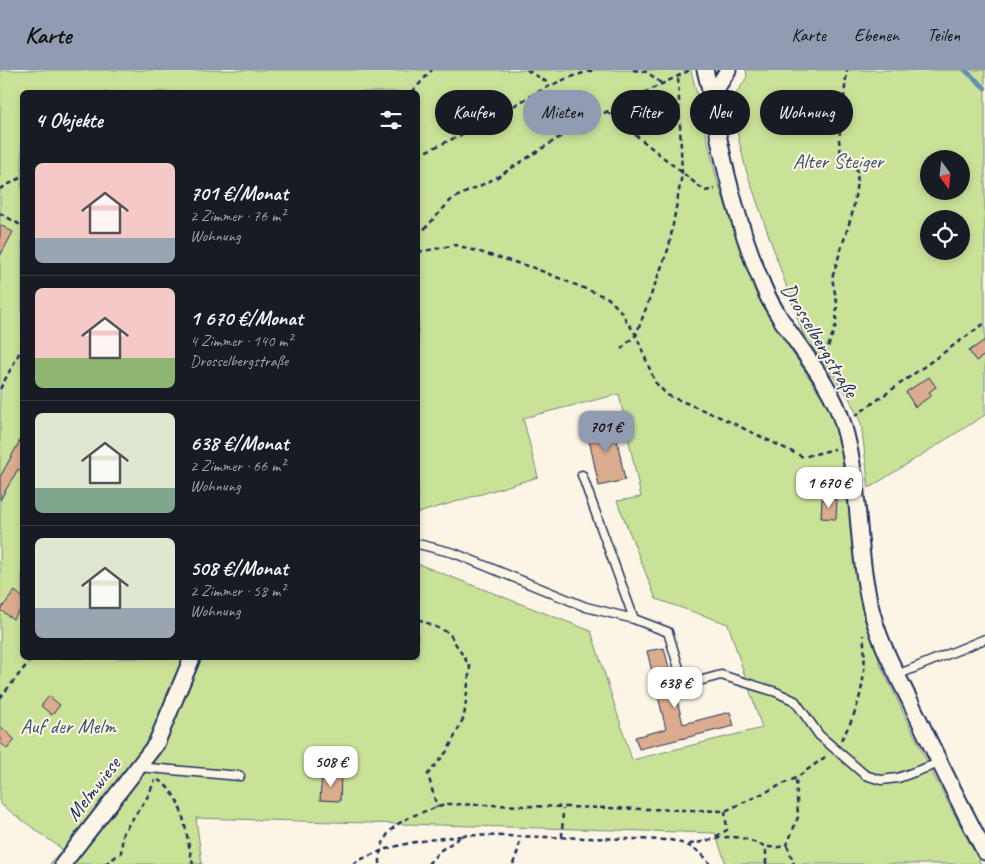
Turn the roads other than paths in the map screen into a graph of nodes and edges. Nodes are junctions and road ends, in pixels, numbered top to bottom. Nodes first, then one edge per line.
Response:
1 (705, 70) edge
2 (728, 70) edge
3 (710, 90) edge
4 (716, 90) edge
5 (718, 135) edge
6 (582, 475) dead end
7 (420, 544) edge
8 (634, 619) junction
9 (985, 639) edge
10 (191, 660) edge
11 (897, 675) junction
12 (939, 763) junction
13 (138, 767) junction
14 (240, 776) dead end
15 (985, 852) edge
16 (63, 864) edge

1 - 3 street, Drosselbergstraße
2 - 4 street
5 - 11 street, Drosselbergstraße
6 - 8 lane
7 - 8 lane
8 - 12 lane
9 - 11 lane
10 - 13 street, Melmwiese
11 - 12 street, Drosselbergstraße
12 - 15 street, Drosselbergstraße
13 - 14 lane
13 - 16 street, Melmwiese

